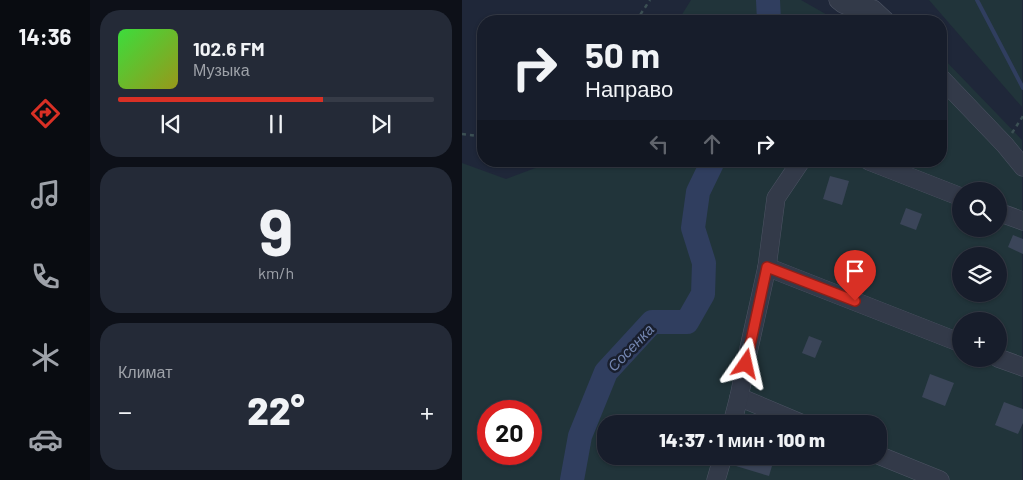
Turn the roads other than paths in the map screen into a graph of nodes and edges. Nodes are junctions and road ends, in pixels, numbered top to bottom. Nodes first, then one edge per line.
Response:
1 (838, 0) edge
2 (880, 15) edge
3 (947, 84) edge
4 (797, 167) edge
5 (884, 167) edge
6 (1022, 167) edge
7 (952, 193) edge
8 (1007, 215) edge
9 (1022, 221) edge
10 (767, 267) junction
11 (952, 339) edge
12 (1007, 361) edge
13 (1022, 367) edge
14 (739, 397) junction
15 (734, 415) edge
16 (782, 415) edge
17 (887, 459) edge
18 (720, 465) edge
19 (716, 480) edge
20 (940, 480) edge

1 - 2 lane
3 - 6 lane
4 - 10 lane
5 - 7 lane
8 - 9 lane
10 - 11 lane
10 - 14 lane
12 - 13 lane
14 - 15 lane
14 - 16 lane
17 - 20 lane
18 - 19 lane

